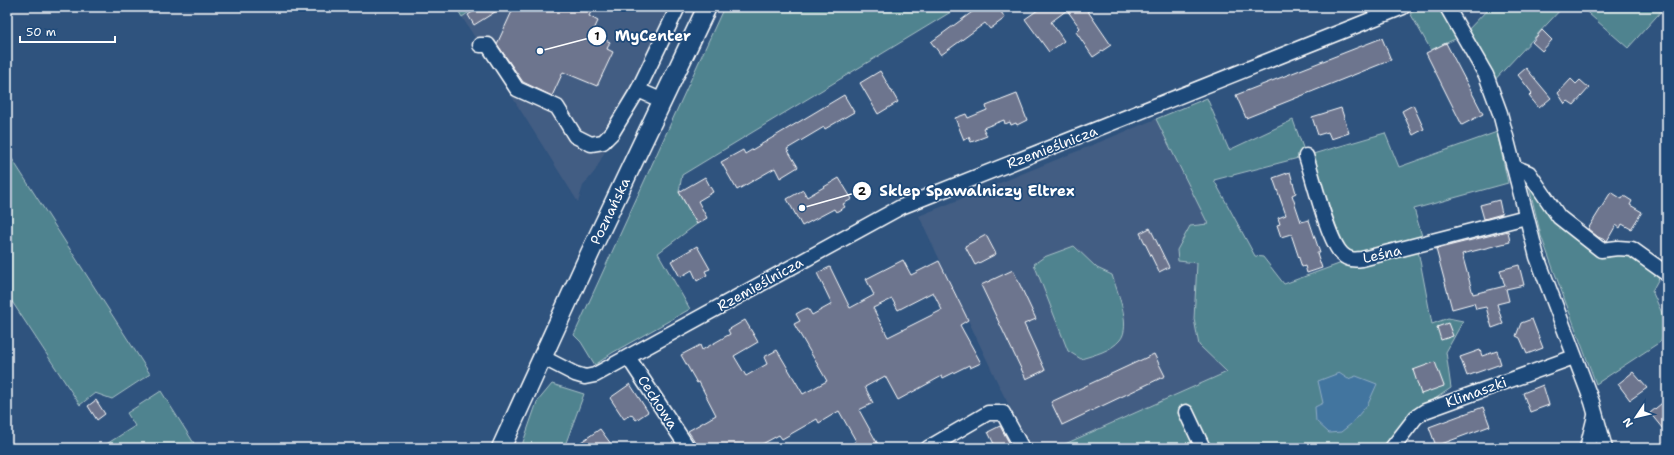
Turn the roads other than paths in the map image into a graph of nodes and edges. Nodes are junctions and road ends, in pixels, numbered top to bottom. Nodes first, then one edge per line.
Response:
1 (678, 7) edge
2 (707, 7) edge
3 (1403, 7) edge
4 (1447, 7) edge
5 (480, 45) dead end
6 (638, 90) junction
7 (663, 101) junction
8 (1306, 156) dead end
9 (1514, 168) junction
10 (1526, 217) junction
11 (1667, 274) edge
12 (1574, 356) junction
13 (542, 357) junction
14 (628, 357) junction
15 (1186, 412) dead end
16 (1595, 415) junction
17 (501, 448) edge
18 (688, 448) edge
19 (928, 448) edge
20 (1022, 448) edge
21 (1203, 448) edge
22 (1392, 448) edge
23 (1587, 448) edge
24 (1605, 448) edge

1 - 6 street
2 - 7 main road, Poznańska
3 - 14 street, Rzemieślnicza
4 - 9 street
5 - 6 street
6 - 7 street
7 - 13 main road, Poznańska
8 - 10 street, Leśna
9 - 10 street
9 - 11 street
10 - 12 street
12 - 16 street
12 - 22 street, Klimaszki
13 - 14 street, Rzemieślnicza
13 - 17 main road, Poznańska
14 - 18 street, Cechowa
15 - 21 street
16 - 23 street
16 - 24 street
19 - 20 street

